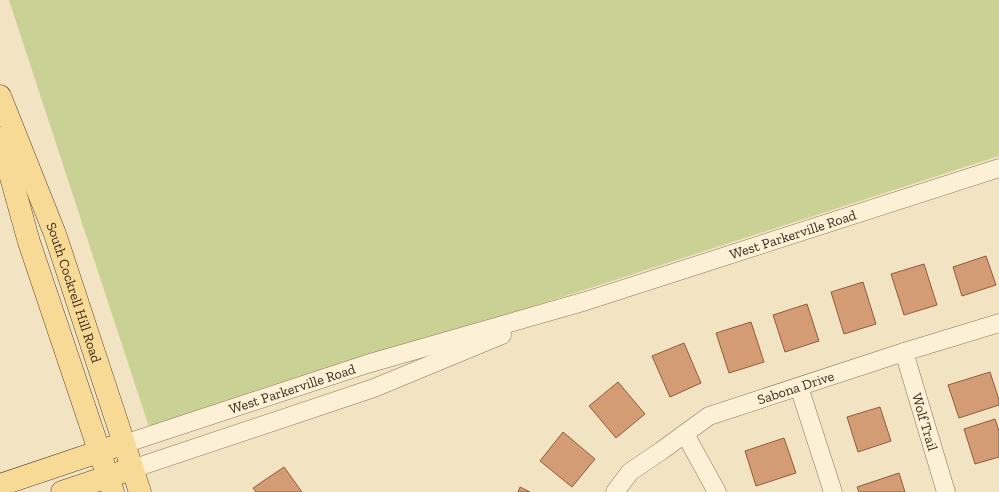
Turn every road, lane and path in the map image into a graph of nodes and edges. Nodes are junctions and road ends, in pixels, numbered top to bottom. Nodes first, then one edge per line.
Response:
1 (0, 96) edge
2 (0, 138) edge
3 (999, 168) edge
4 (586, 301) junction
5 (999, 323) edge
6 (904, 352) junction
7 (799, 387) junction
8 (685, 434) junction
9 (124, 444) junction
10 (100, 452) junction
11 (132, 469) junction
12 (111, 484) edge
13 (0, 485) edge
14 (62, 492) edge
15 (140, 492) edge
16 (615, 492) edge
17 (717, 492) edge
18 (833, 492) edge
19 (946, 492) edge

1 - 9 main road, South Cockrell Hill Road
2 - 10 main road, South Cockrell Hill Road
3 - 4 street, West Parkerville Road
4 - 9 street, West Parkerville Road
4 - 11 street, West Parkerville Road
5 - 6 street, Sabona Drive
6 - 7 street, Sabona Drive
6 - 19 street, Wolf Trail
7 - 8 street, Sabona Drive
7 - 18 street
8 - 16 street, Sabona Drive
8 - 17 street
9 - 10 main road, West Parkerville Road
9 - 11 main road, South Cockrell Hill Road
10 - 12 main road, South Cockrell Hill Road
10 - 13 main road, West Parkerville Road
11 - 12 main road, West Parkerville Road
11 - 15 main road, South Cockrell Hill Road
12 - 14 main road, West Parkerville Road

